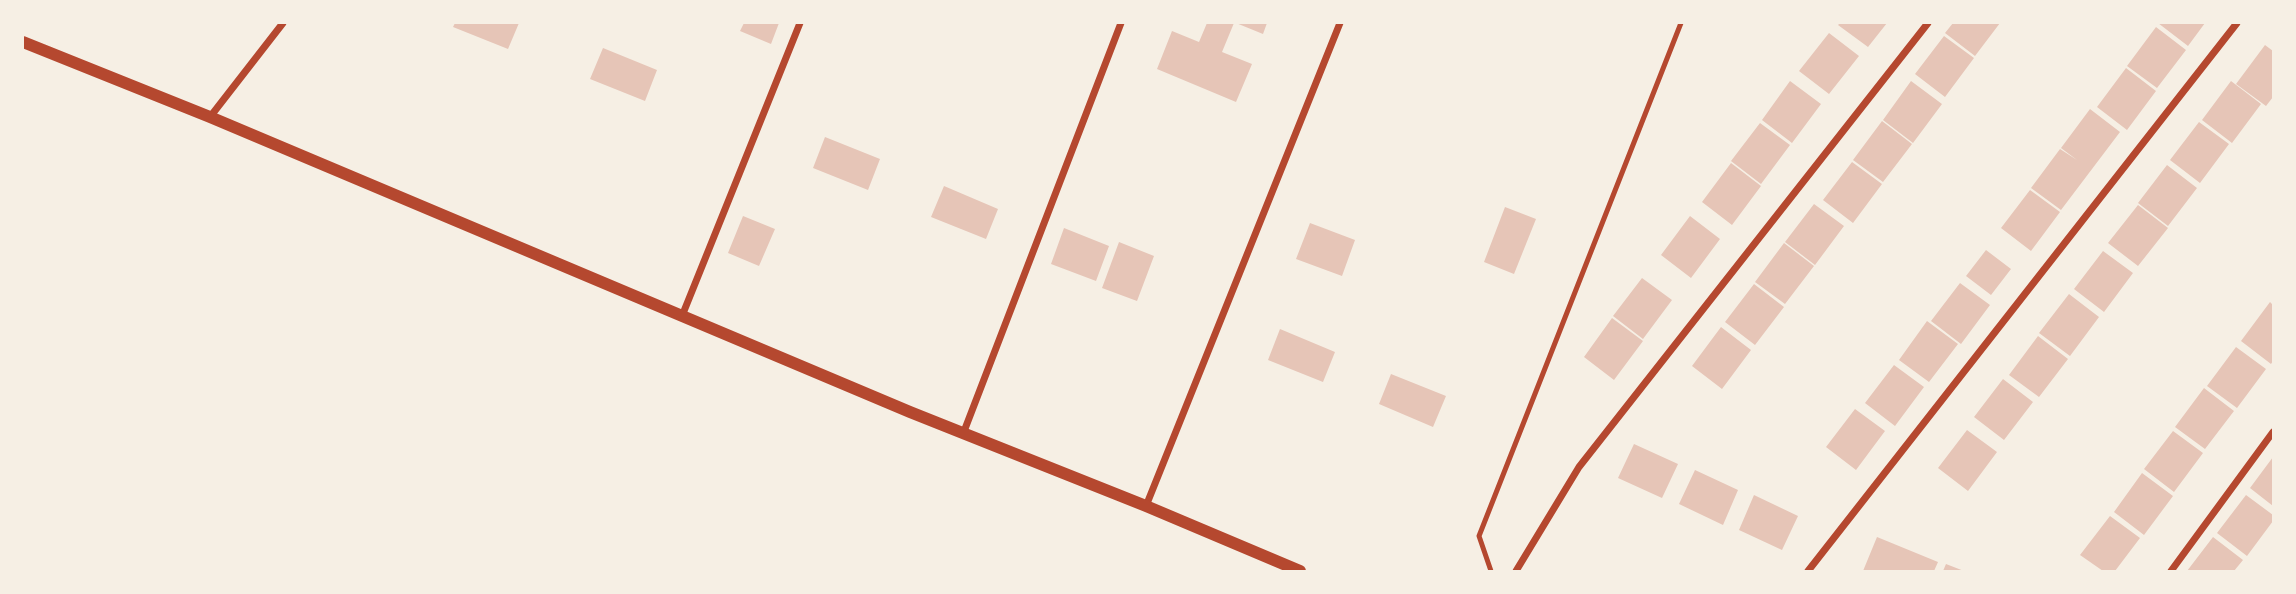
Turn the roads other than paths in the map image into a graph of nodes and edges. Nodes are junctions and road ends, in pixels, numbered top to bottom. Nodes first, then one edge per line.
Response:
1 (283, 23) edge
2 (800, 23) edge
3 (1121, 23) edge
4 (1340, 23) edge
5 (1681, 23) edge
6 (1928, 23) edge
7 (2237, 23) edge
8 (23, 42) edge
9 (210, 117) junction
10 (682, 316) junction
11 (2273, 432) edge
12 (963, 433) junction
13 (1146, 506) junction
14 (1300, 571) edge
15 (1491, 571) edge
16 (1516, 571) edge
17 (1808, 571) edge
18 (2171, 571) edge

1 - 9 street
2 - 10 street
3 - 12 street
4 - 13 street
5 - 15 lane
6 - 16 street
7 - 17 street
8 - 9 street
9 - 10 street
10 - 12 street
11 - 18 street
12 - 13 street
13 - 14 street

